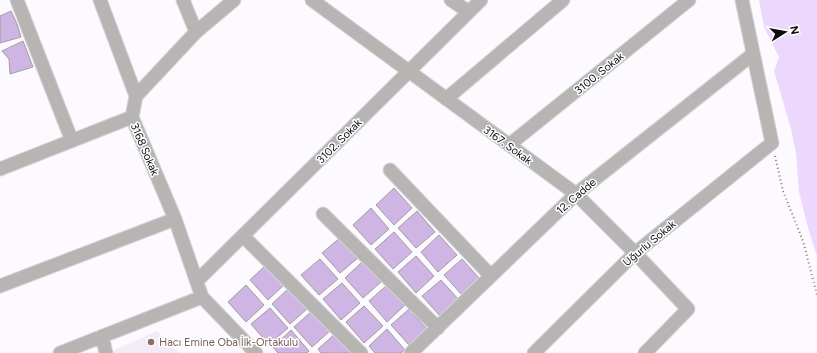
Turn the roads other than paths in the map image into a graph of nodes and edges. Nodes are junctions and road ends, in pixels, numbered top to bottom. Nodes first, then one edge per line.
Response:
1 (17, 0) edge
2 (100, 0) edge
3 (182, 0) edge
4 (234, 0) edge
5 (312, 0) edge
6 (451, 0) edge
7 (481, 0) edge
8 (563, 0) edge
9 (689, 0) edge
10 (742, 0) edge
11 (469, 12) junction
12 (196, 32) junction
13 (753, 54) junction
14 (409, 72) junction
15 (136, 96) junction
16 (446, 99) junction
17 (132, 117) junction
18 (72, 140) junction
19 (509, 145) junction
20 (0, 169) edge
21 (390, 170) dead end
22 (576, 194) junction
23 (323, 214) dead end
24 (175, 219) junction
25 (243, 236) junction
26 (636, 253) junction
27 (491, 276) junction
28 (197, 281) junction
29 (0, 286) edge
30 (202, 297) junction
31 (438, 328) junction
32 (102, 336) junction
33 (60, 353) edge
34 (106, 353) edge
35 (256, 353) edge
36 (362, 353) edge
37 (412, 353) edge
38 (534, 353) edge
39 (645, 353) edge

1 - 18 street
2 - 15 street
3 - 12 street
4 - 12 street
5 - 14 street, 3167. Sokak
6 - 11 street
7 - 11 street, 3102. Sokak
8 - 16 street
9 - 19 street, 3100. Sokak
10 - 13 street
11 - 14 street, 3102. Sokak
12 - 15 street
13 - 22 street, 12. Cadde
13 - 26 street, Uğurlu Sokak
14 - 16 street, 3167. Sokak
14 - 25 street, 3102. Sokak
15 - 17 street, 3168 Sokak
16 - 19 street, 3167. Sokak
17 - 18 street
17 - 24 street, 3168 Sokak
18 - 20 street
19 - 22 street, 3167. Sokak
21 - 27 street
22 - 26 street, 3167. Sokak
22 - 27 street, 12. Cadde
23 - 31 street
24 - 28 street, 3168 Sokak
24 - 29 street
25 - 28 street, 3102. Sokak
25 - 36 street
26 - 38 street, Uğurlu Sokak
26 - 39 street, 3167. Sokak
27 - 31 street, 12. Cadde
28 - 30 street, 3168 Sokak
30 - 32 street
30 - 35 street
31 - 37 street, 12. Cadde
32 - 33 street
32 - 34 street

